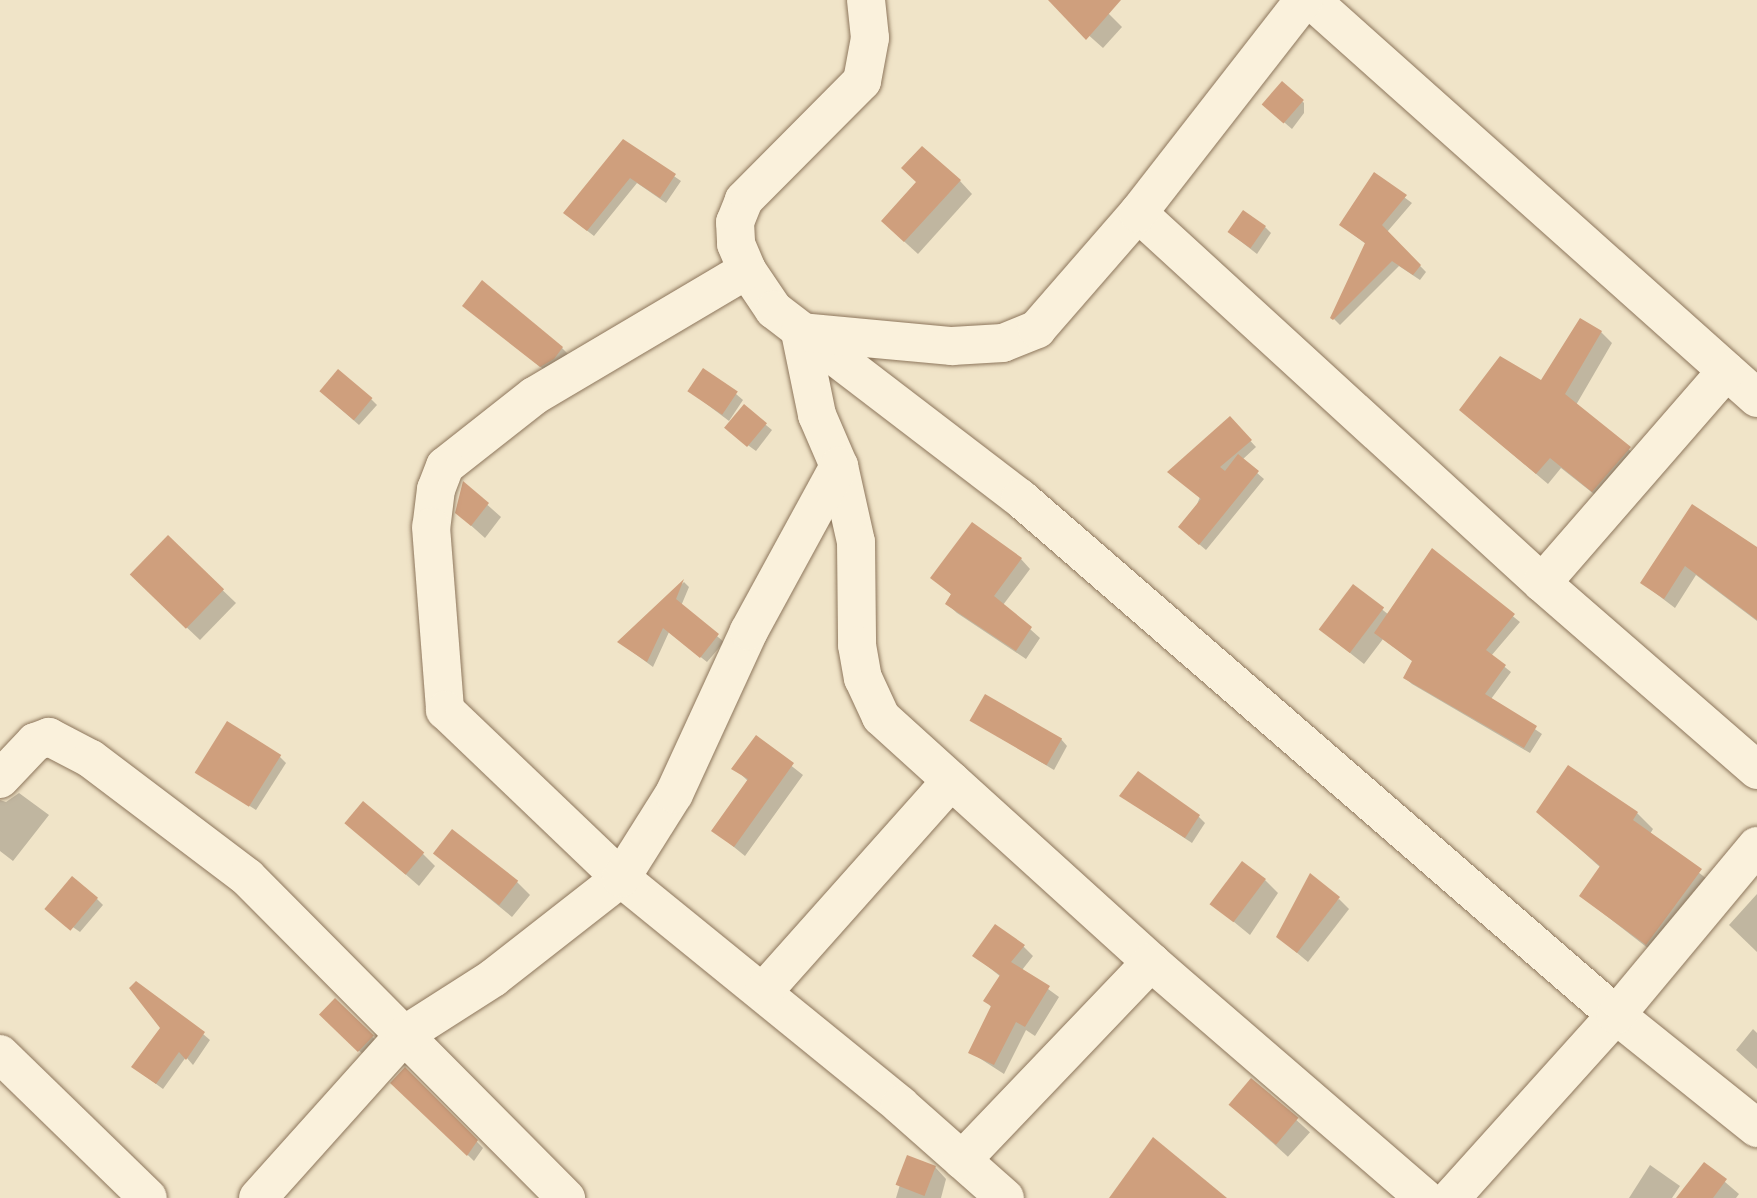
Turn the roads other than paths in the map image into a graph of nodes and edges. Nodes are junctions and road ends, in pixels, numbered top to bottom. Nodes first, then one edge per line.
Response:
1 (866, 0) edge
2 (1304, 0) edge
3 (1311, 0) edge
4 (1138, 213) junction
5 (747, 270) junction
6 (800, 332) junction
7 (1726, 371) junction
8 (1757, 398) edge
9 (839, 466) junction
10 (1542, 583) junction
11 (1757, 770) edge
12 (0, 779) edge
13 (951, 781) junction
14 (1757, 846) edge
15 (621, 878) junction
16 (1151, 962) junction
17 (763, 992) junction
18 (1616, 1015) junction
19 (404, 1035) junction
20 (0, 1054) edge
21 (1757, 1128) edge
22 (962, 1160) junction
23 (148, 1198) edge
24 (258, 1198) edge
25 (566, 1198) edge
26 (1005, 1198) edge
27 (1424, 1198) edge
28 (1451, 1198) edge

1 - 5 street
2 - 4 street
3 - 7 street
4 - 6 street
4 - 10 street
5 - 6 street
5 - 15 street
6 - 9 street
6 - 18 street
7 - 8 street
7 - 10 street
9 - 13 street
9 - 15 street
10 - 11 street
12 - 19 street
13 - 16 street
13 - 17 street
14 - 18 street
15 - 17 street
15 - 19 street
16 - 22 street
16 - 27 street
17 - 22 street
18 - 21 street
18 - 28 street
19 - 24 street
19 - 25 street
20 - 23 street
22 - 26 street

